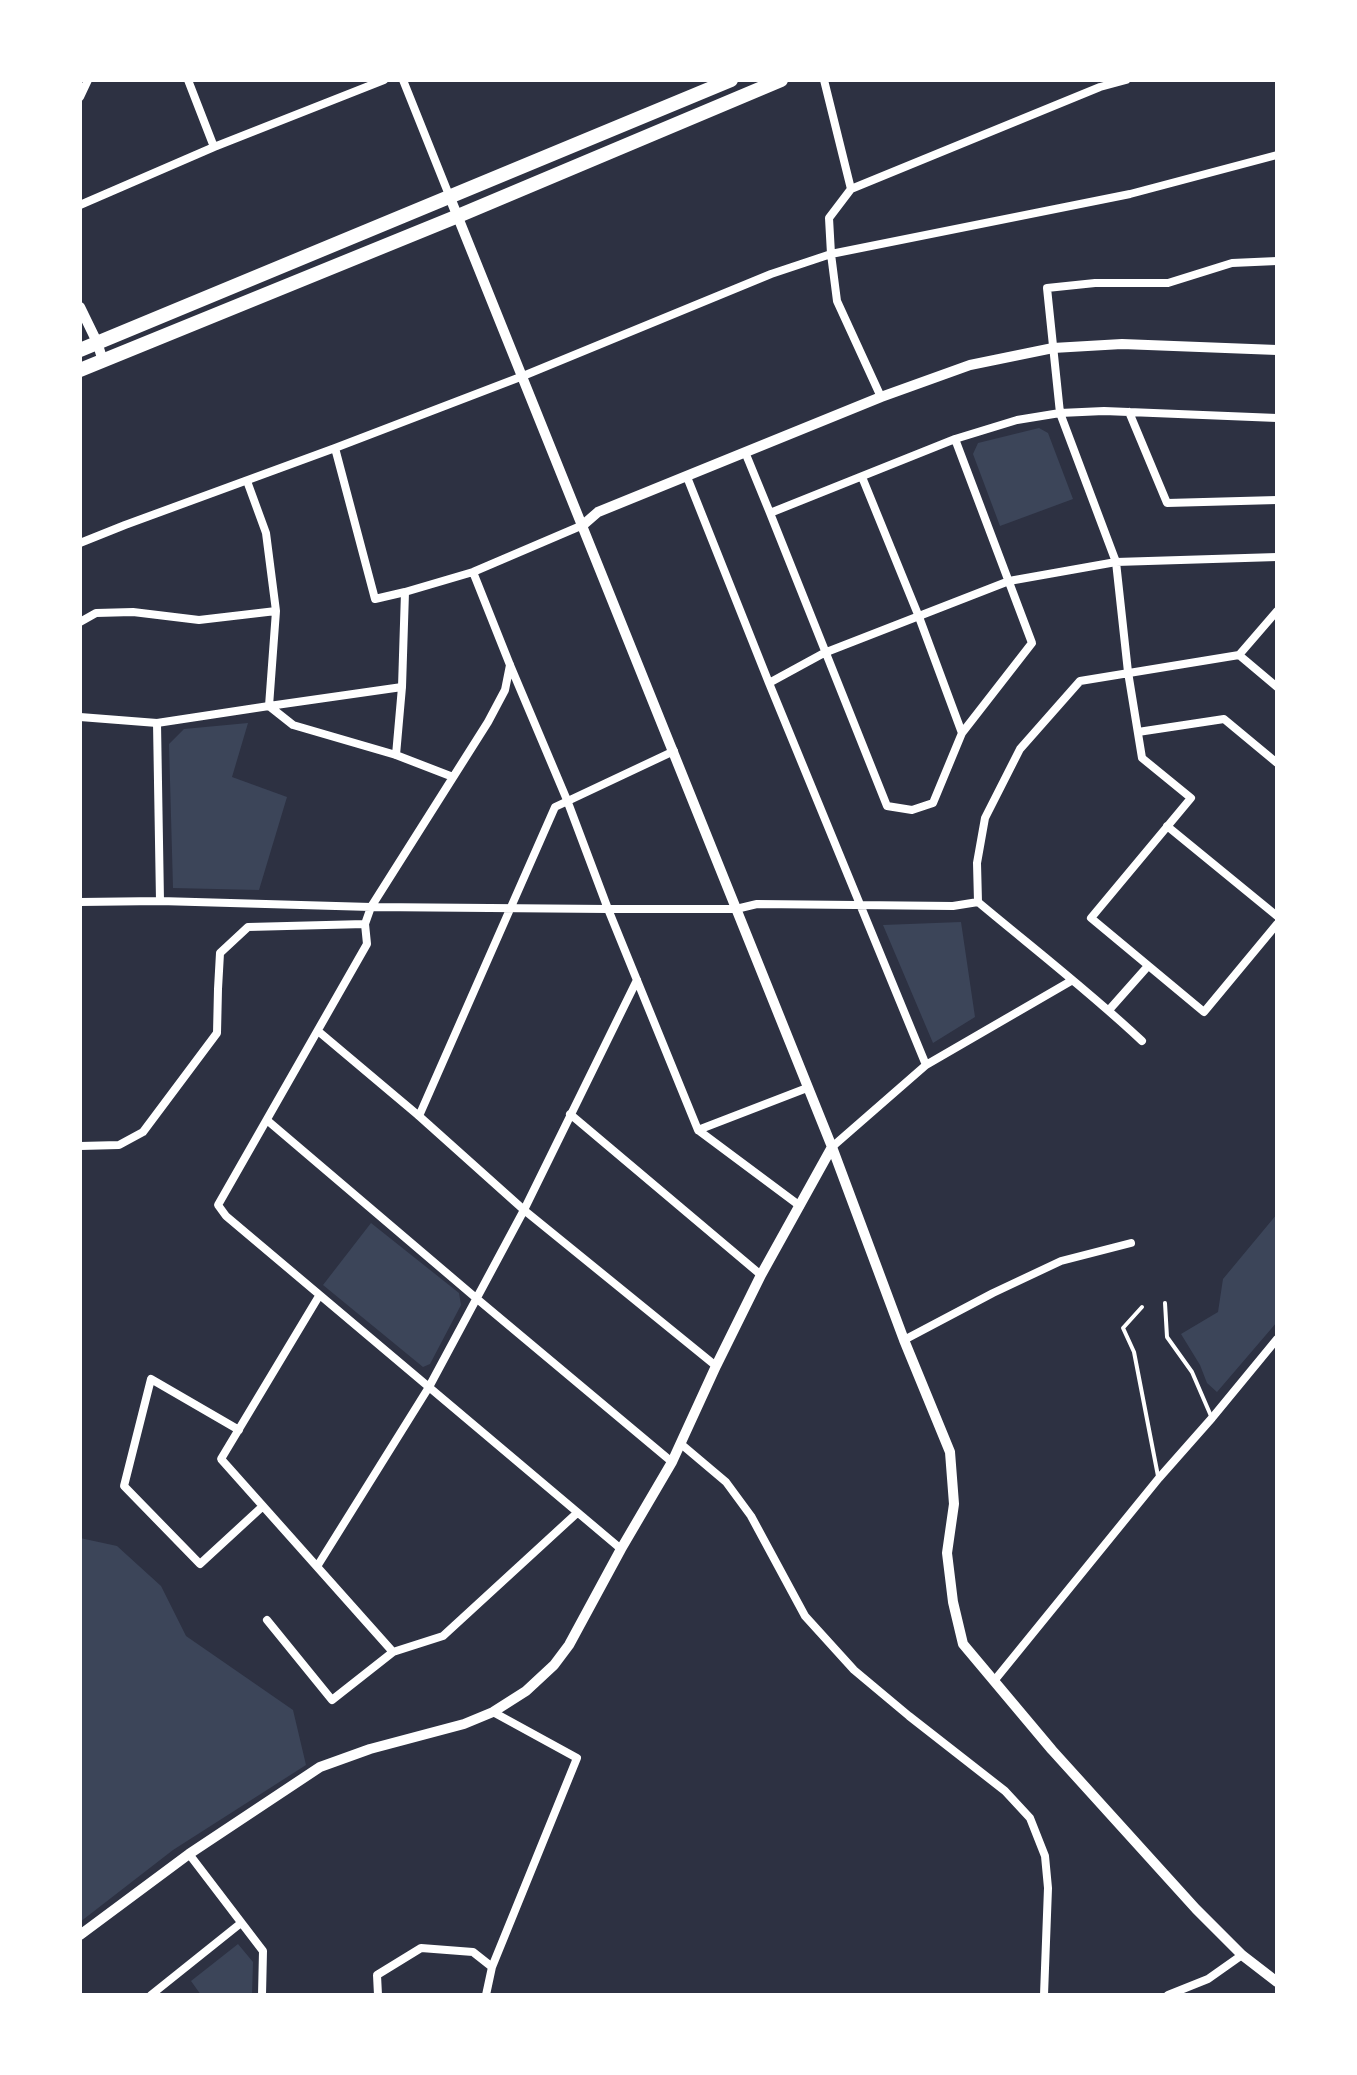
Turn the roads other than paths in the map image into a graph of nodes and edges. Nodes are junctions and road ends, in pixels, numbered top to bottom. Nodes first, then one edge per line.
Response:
1 (88, 80) edge
2 (188, 80) edge
3 (384, 80) edge
4 (403, 80) edge
5 (731, 80) edge
6 (781, 80) edge
7 (824, 80) edge
8 (1126, 80) edge
9 (80, 97) edge
10 (214, 147) junction
11 (1277, 155) edge
12 (851, 189) junction
13 (449, 195) junction
14 (80, 205) edge
15 (458, 216) junction
16 (831, 254) junction
17 (1277, 261) edge
18 (80, 307) edge
19 (97, 342) junction
20 (1053, 348) junction
21 (80, 350) edge
22 (1277, 350) edge
23 (103, 361) junction
24 (80, 370) edge
25 (523, 376) junction
26 (881, 397) junction
27 (1129, 412) junction
28 (1060, 413) junction
29 (1277, 418) edge
30 (955, 439) junction
31 (335, 448) junction
32 (745, 452) junction
33 (687, 477) junction
34 (862, 477) junction
35 (247, 481) junction
36 (1277, 500) edge
37 (770, 513) junction
38 (583, 525) junction
39 (80, 543) edge
40 (1277, 557) edge
41 (1116, 562) junction
42 (473, 572) junction
43 (1009, 581) junction
44 (405, 592) junction
45 (276, 611) junction
46 (1277, 611) edge
47 (919, 617) junction
48 (80, 622) edge
49 (824, 653) junction
50 (1239, 655) junction
51 (510, 665) junction
52 (1128, 672) junction
53 (769, 683) junction
54 (402, 687) junction
55 (1277, 687) edge
56 (269, 706) junction
57 (80, 717) edge
58 (157, 723) junction
59 (1138, 732) junction
60 (962, 733) junction
61 (674, 751) junction
62 (396, 755) junction
63 (1277, 763) edge
64 (453, 777) junction
65 (567, 800) junction
66 (1167, 826) junction
67 (160, 901) junction
68 (80, 902) edge
69 (978, 902) junction
70 (860, 904) junction
71 (371, 907) junction
72 (510, 908) junction
73 (608, 909) junction
74 (736, 909) junction
75 (1277, 916) edge
76 (365, 924) junction
77 (1277, 924) edge
78 (1148, 966) junction
79 (637, 980) junction
80 (1071, 981) junction
81 (1109, 1010) junction
82 (318, 1031) junction
83 (1142, 1041) dead end
84 (926, 1065) junction
85 (807, 1088) junction
86 (570, 1114) junction
87 (419, 1116) junction
88 (268, 1121) junction
89 (698, 1130) junction
90 (80, 1146) edge
91 (832, 1147) junction
92 (800, 1206) junction
93 (524, 1210) junction
94 (1131, 1243) dead end
95 (761, 1275) junction
96 (319, 1296) junction
97 (476, 1298) junction
98 (1165, 1303) dead end
99 (1142, 1307) dead end
100 (1277, 1339) edge
101 (904, 1340) junction
102 (716, 1366) junction
103 (429, 1387) junction
104 (1212, 1418) junction
105 (239, 1430) junction
106 (681, 1444) junction
107 (672, 1462) junction
108 (1159, 1478) junction
109 (263, 1506) junction
110 (577, 1513) junction
111 (621, 1549) junction
112 (318, 1565) junction
113 (267, 1620) dead end
114 (393, 1652) junction
115 (994, 1681) junction
116 (493, 1712) junction
117 (189, 1854) junction
118 (241, 1923) junction
119 (80, 1935) edge
120 (1242, 1955) junction
121 (492, 1967) junction
122 (1277, 1982) edge
123 (151, 1995) edge
124 (262, 1995) edge
125 (378, 1995) edge
126 (486, 1995) edge
127 (1044, 1995) edge
128 (1168, 1995) edge

1 - 9 street
2 - 10 street
3 - 10 street
4 - 13 street
5 - 13 highway
6 - 15 highway
7 - 12 street
8 - 12 street
10 - 14 street
11 - 16 street
12 - 16 street
13 - 15 street
13 - 19 highway
15 - 23 highway
15 - 25 street
16 - 25 street
16 - 26 street
17 - 20 street
18 - 19 street
19 - 21 highway
19 - 23 street
20 - 22 street
20 - 26 street
20 - 28 street
23 - 24 highway
25 - 31 street
25 - 38 street
26 - 32 street
27 - 28 street
27 - 29 street
27 - 36 street
28 - 30 street
28 - 41 street
30 - 34 street
30 - 43 street
31 - 35 street
31 - 44 street
32 - 33 street
32 - 37 street
33 - 38 street
33 - 53 street
34 - 37 street
34 - 47 street
35 - 39 street
35 - 45 street
37 - 49 street
38 - 42 street
38 - 61 street
40 - 41 street
41 - 43 street
41 - 52 street
42 - 44 street
42 - 51 street
43 - 47 street
43 - 60 street
44 - 54 street
45 - 48 street
45 - 56 street
46 - 50 street
47 - 49 street
47 - 60 street
49 - 53 street
49 - 60 street
50 - 52 street
50 - 55 street
51 - 64 street
51 - 65 street
52 - 59 street
52 - 69 street
53 - 70 street
54 - 56 street
54 - 62 street
56 - 58 street
56 - 62 street
57 - 58 street
58 - 67 street
59 - 63 street
59 - 66 street
61 - 65 street
61 - 74 street
62 - 64 street
64 - 71 street
65 - 72 street
65 - 73 street
66 - 75 street
66 - 78 street
67 - 68 street
67 - 71 street
69 - 70 street
69 - 80 street
70 - 74 street
70 - 84 street
71 - 72 street
71 - 76 street
72 - 73 street
72 - 87 street
73 - 74 street
73 - 79 street
74 - 85 street
76 - 82 street
76 - 90 street
77 - 78 street
78 - 81 street
79 - 86 street
79 - 89 street
80 - 81 street
80 - 84 street
81 - 83 street
82 - 87 street
82 - 88 street
84 - 91 street
85 - 89 street
85 - 91 street
86 - 93 street
86 - 95 street
87 - 93 street
88 - 96 street
88 - 97 street
89 - 92 street
91 - 92 street
91 - 101 street
92 - 95 street
93 - 97 street
93 - 102 street
94 - 101 street
95 - 102 street
96 - 103 street
96 - 105 street
97 - 103 street
97 - 107 street
98 - 104 lane
99 - 108 lane
100 - 104 street
101 - 115 street
102 - 106 street
103 - 110 street
103 - 112 street
104 - 108 street
105 - 109 street
105 - 109 street
106 - 107 street
106 - 127 street
107 - 111 street
108 - 115 street
109 - 112 street
110 - 111 street
110 - 114 street
111 - 116 street
112 - 114 street
113 - 114 street
115 - 120 street
116 - 117 street
116 - 121 street
117 - 118 street
117 - 119 street
118 - 123 street
118 - 124 street
120 - 122 street
120 - 128 street
121 - 125 street
121 - 126 street

